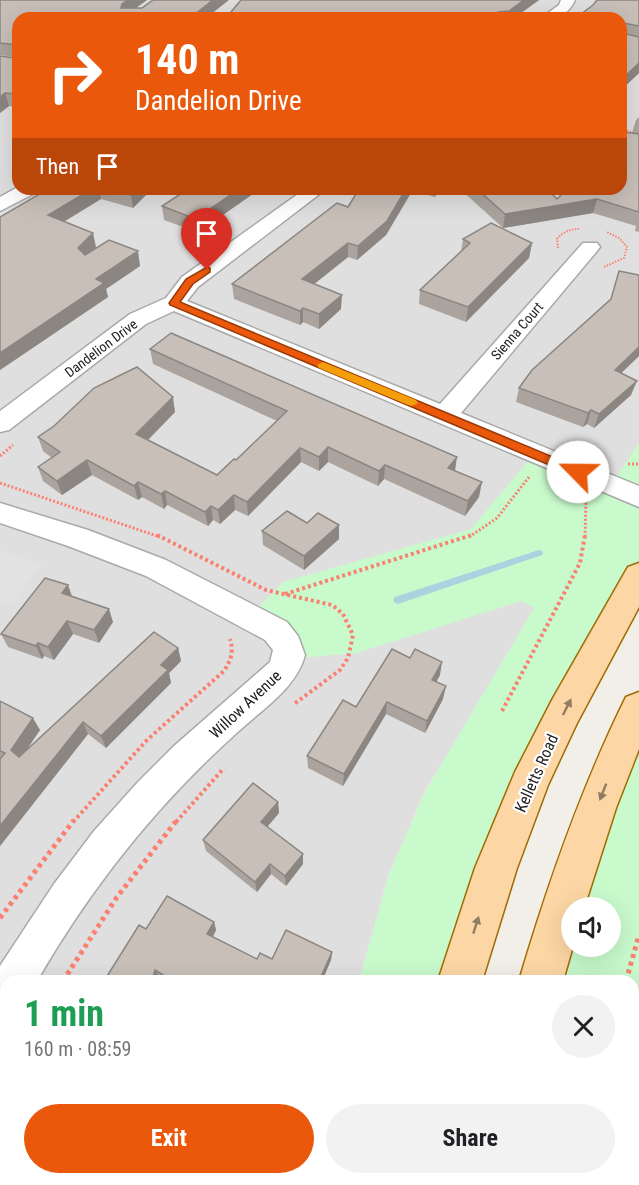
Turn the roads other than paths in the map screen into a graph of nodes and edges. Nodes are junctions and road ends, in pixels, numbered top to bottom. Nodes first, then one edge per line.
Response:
1 (568, 0) edge
2 (557, 12) edge
3 (18, 195) edge
4 (309, 195) edge
5 (0, 205) edge
6 (590, 247) dead end
7 (174, 303) junction
8 (444, 416) junction
9 (0, 424) edge
10 (639, 497) edge
11 (0, 513) edge
12 (639, 576) edge
13 (639, 708) edge
14 (18, 975) edge
15 (462, 975) edge
16 (543, 975) edge

1 - 2 street
3 - 5 street
4 - 7 street, Dandelion Drive
6 - 8 street, Sienna Court
7 - 8 street
7 - 9 street, Dandelion Drive
8 - 10 street
11 - 14 street, Willow Avenue
15 -> 12 main road, Kelletts Road
13 -> 16 main road

